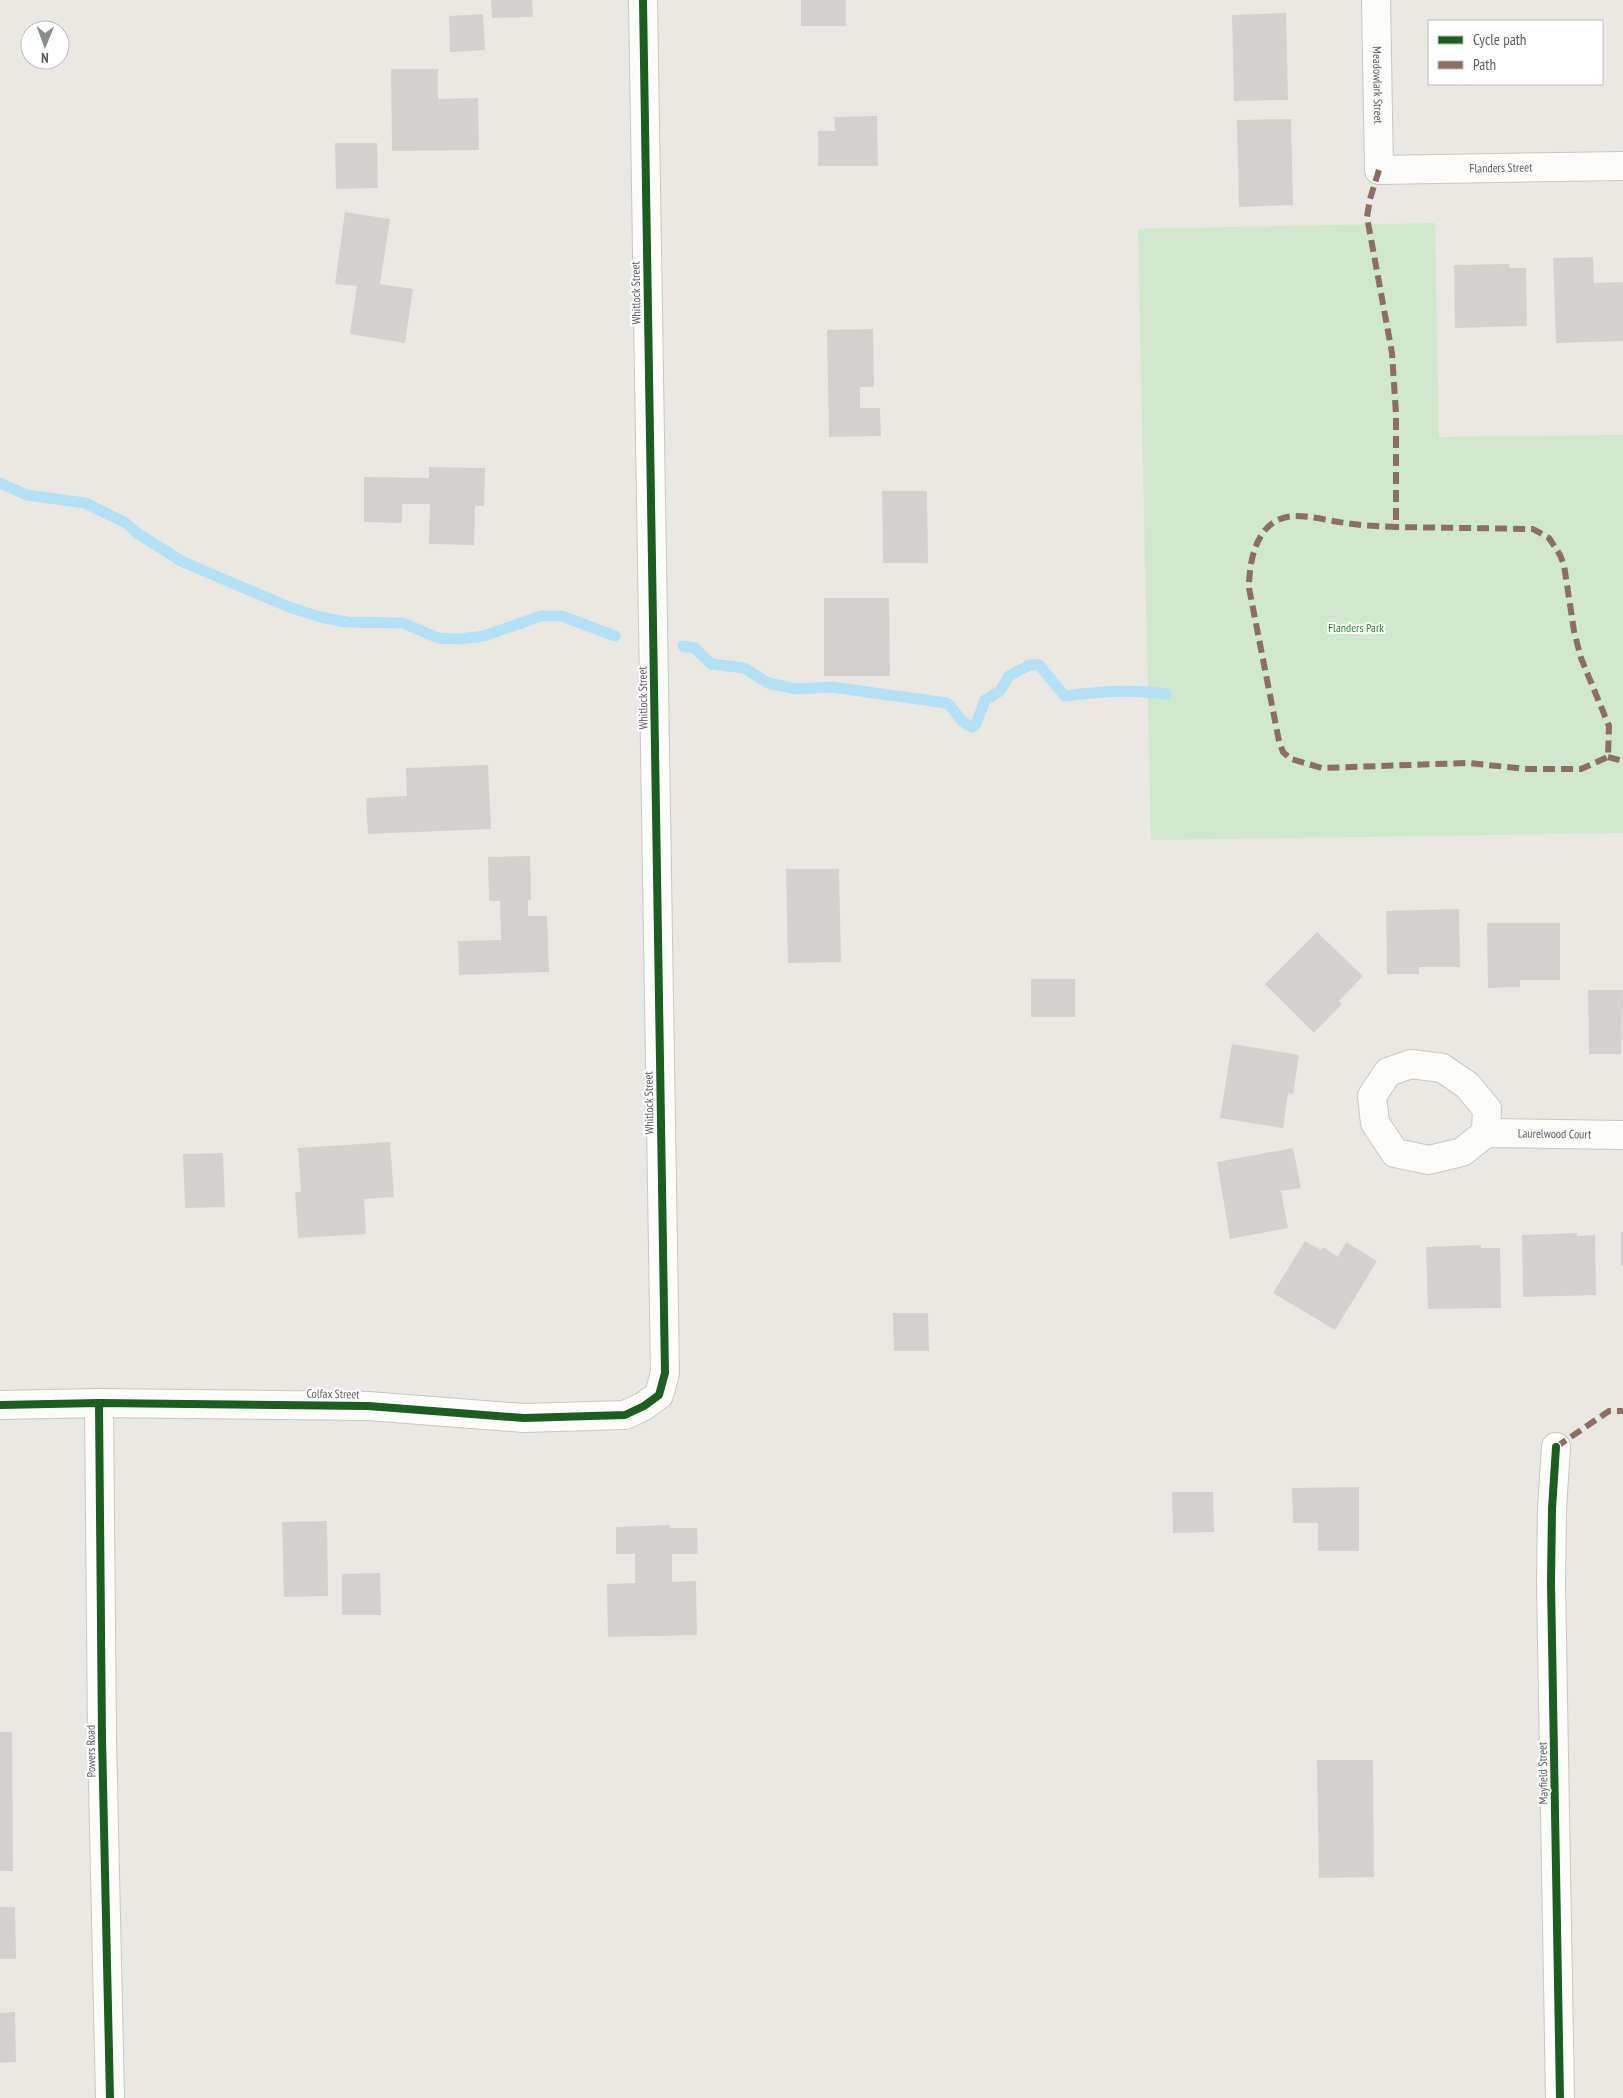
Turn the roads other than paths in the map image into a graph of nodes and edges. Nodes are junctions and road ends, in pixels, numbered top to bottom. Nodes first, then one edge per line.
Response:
1 (643, 0) edge
2 (1376, 0) edge
3 (1623, 166) edge
4 (1379, 170) joint
5 (1486, 1133) dead end
6 (1623, 1135) edge
7 (659, 1395) joint
8 (99, 1403) junction
9 (0, 1404) edge
10 (1556, 1447) dead end
11 (110, 2098) edge
12 (1560, 2098) edge

1 - 7 street, Whitlock Street
2 - 4 street, Meadowlark Street
3 - 4 street, Flanders Street
5 - 6 street, Laurelwood Court
7 - 8 street, Colfax Street
8 - 9 street, Colfax Street
8 - 11 street, Powers Road
10 - 12 street, Mayfield Street

